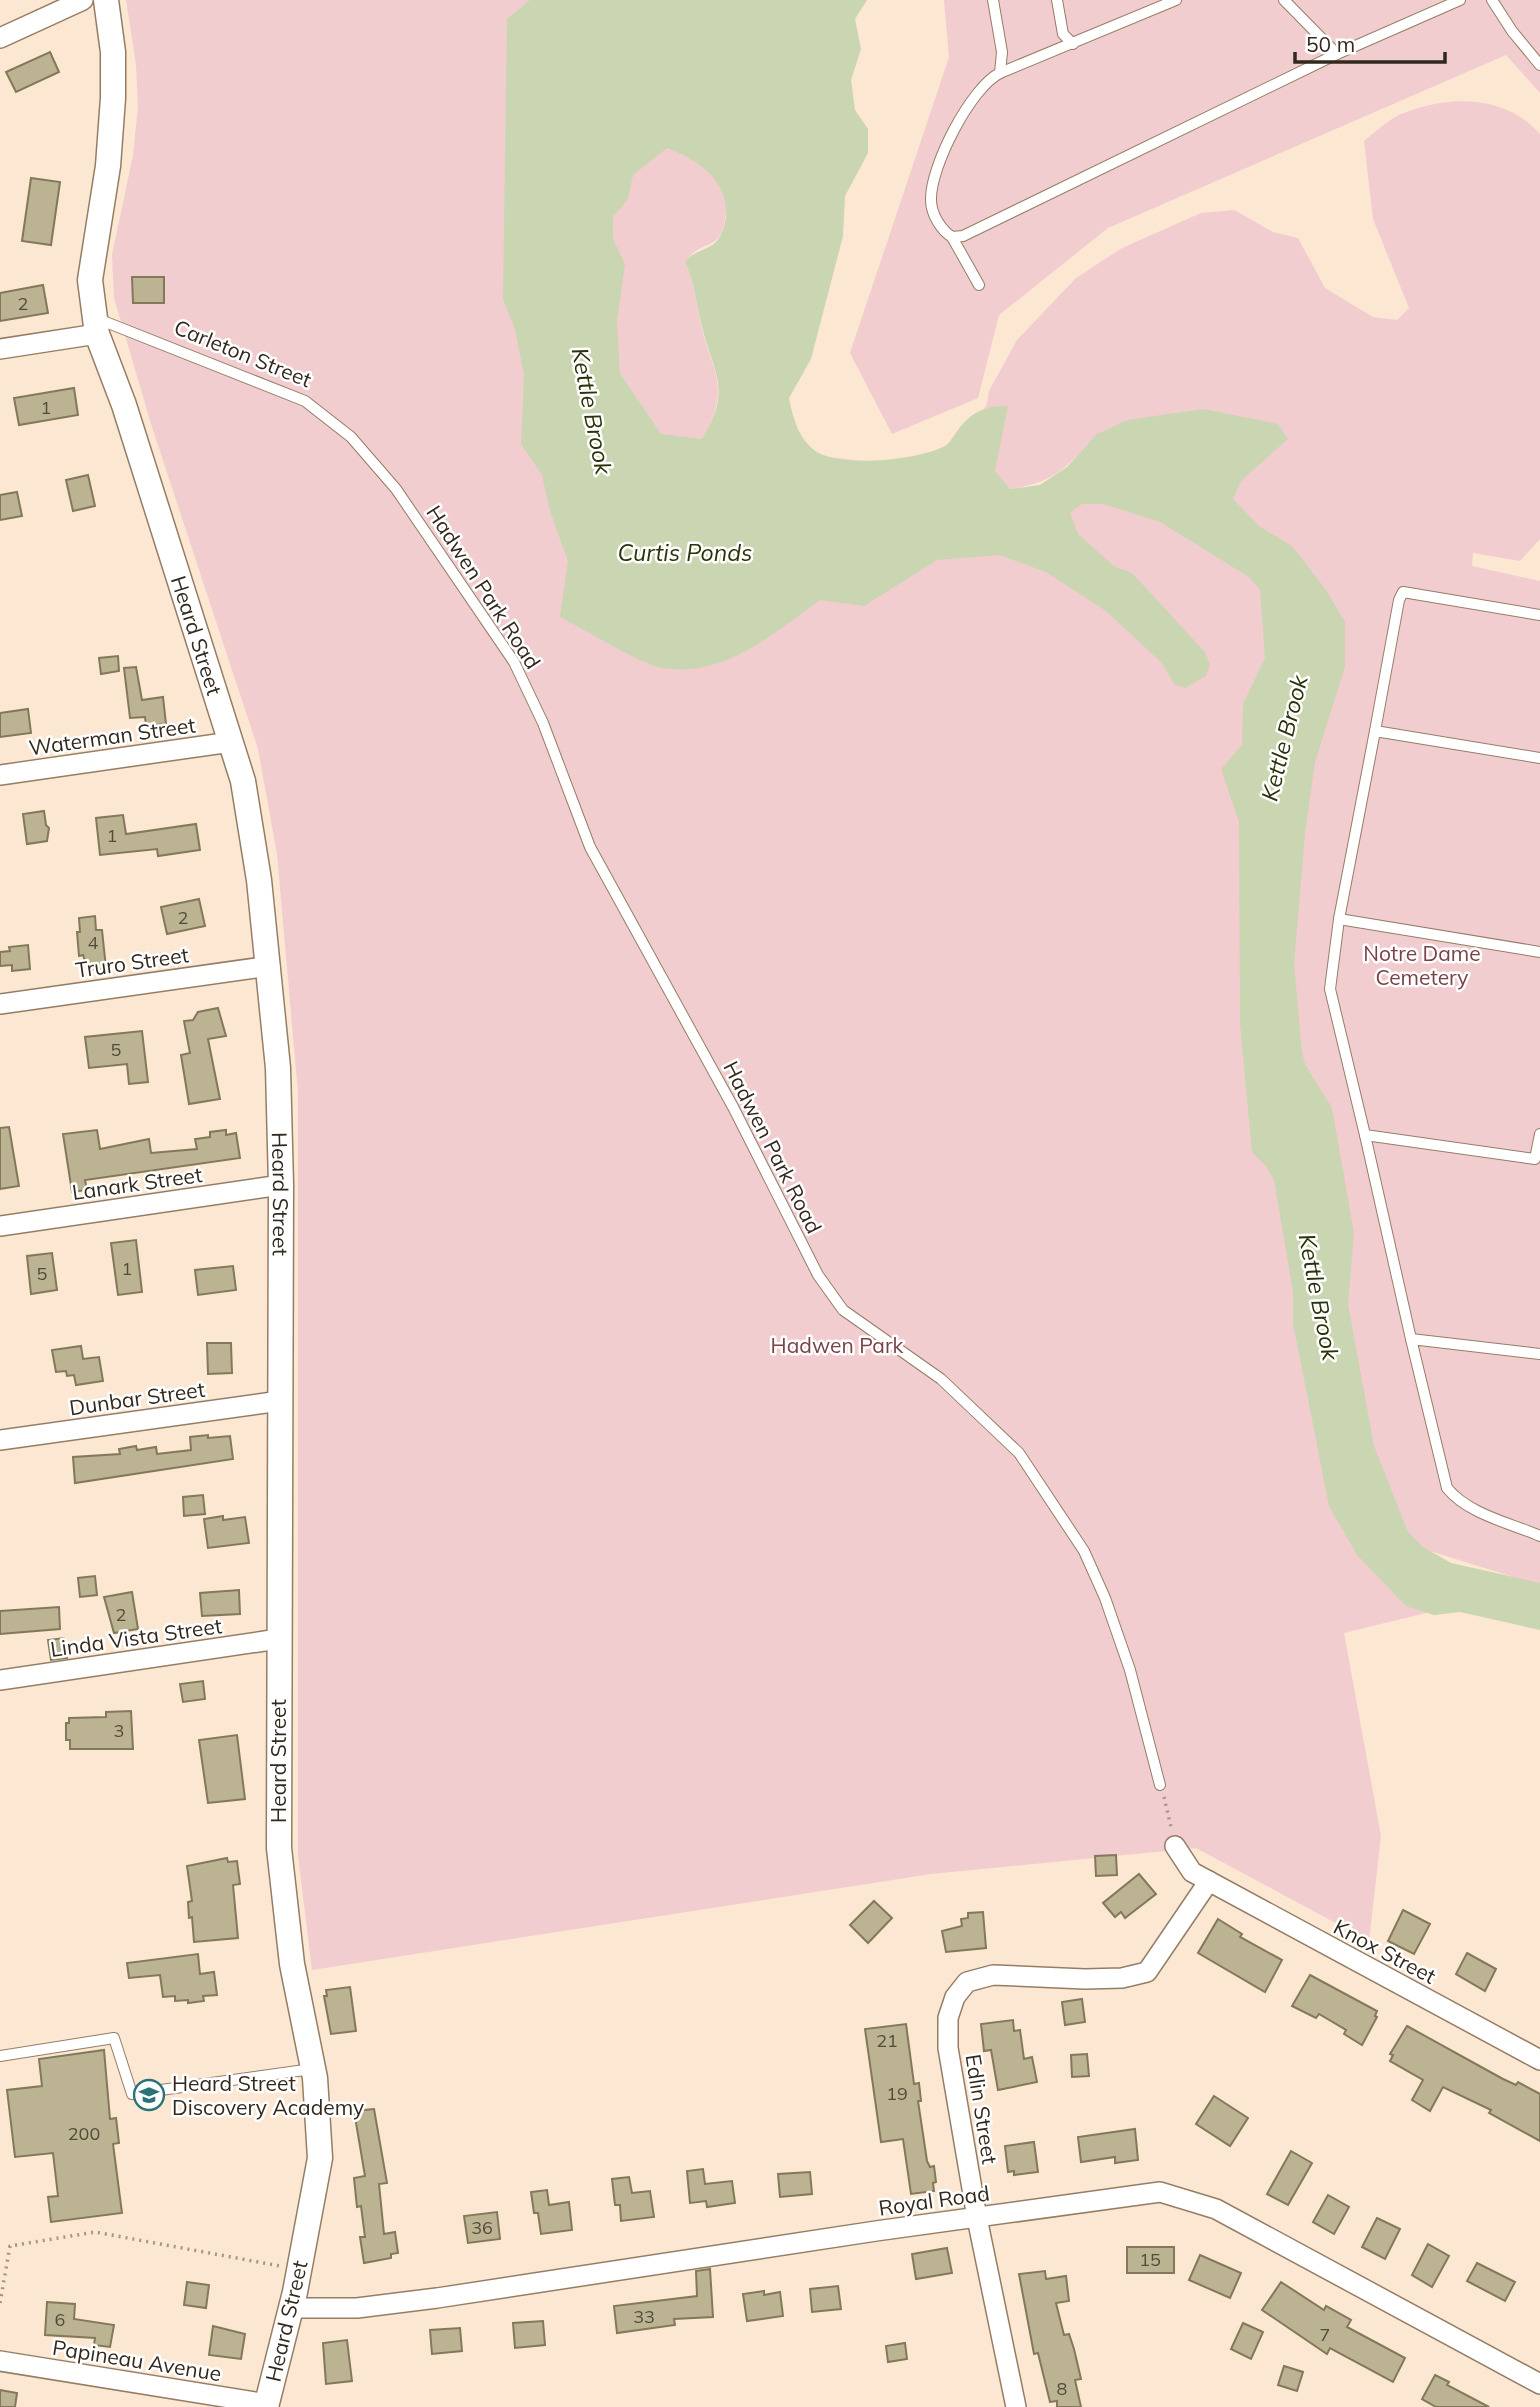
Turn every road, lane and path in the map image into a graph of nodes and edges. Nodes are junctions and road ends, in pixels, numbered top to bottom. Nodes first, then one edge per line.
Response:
1 (83, 0) edge
2 (106, 0) edge
3 (993, 0) edge
4 (1057, 0) edge
5 (1176, 0) edge
6 (1284, 0) edge
7 (1460, 0) edge
8 (1492, 0) edge
9 (0, 38) edge
10 (1073, 44) junction
11 (1337, 54) junction
12 (1540, 65) edge
13 (1000, 73) junction
14 (952, 237) junction
15 (979, 285) dead end
16 (96, 326) junction
17 (0, 349) edge
18 (390, 482) joint
19 (1540, 615) edge
20 (1375, 731) junction
21 (231, 742) junction
22 (1540, 758) edge
23 (0, 775) edge
24 (1339, 919) junction
25 (1540, 952) edge
26 (270, 966) junction
27 (0, 1004) edge
28 (1540, 1134) edge
29 (1365, 1135) junction
30 (1538, 1159) edge
31 (281, 1185) junction
32 (0, 1226) edge
33 (1410, 1339) junction
34 (1540, 1354) edge
35 (280, 1401) junction
36 (0, 1440) edge
37 (1540, 1536) edge
38 (278, 1639) junction
39 (0, 1680) edge
40 (1160, 1785) joint
41 (1175, 1846) joint
42 (1209, 1881) junction
43 (0, 2056) edge
44 (1540, 2060) edge
45 (313, 2069) junction
46 (977, 2218) junction
47 (299, 2269) junction
48 (0, 2303) edge
49 (291, 2308) junction
50 (0, 2361) edge
51 (1540, 2384) edge
52 (266, 2405) edge
53 (1016, 2407) edge

1 - 9 street
2 - 16 street, Heard Street
3 - 13 lane
4 - 10 lane
5 - 10 lane
6 - 11 lane
7 - 11 lane
8 - 12 lane
10 - 13 lane
11 - 14 lane
13 - 14 lane
14 - 15 lane
16 - 17 street
16 - 18 lane, Carleton Street
16 - 21 street, Heard Street
18 - 40 lane, Hadwen Park Road
19 - 20 lane
20 - 22 lane
20 - 24 lane
21 - 23 street, Waterman Street
21 - 26 street, Heard Street
24 - 25 lane
24 - 29 lane
26 - 27 street, Truro Street
26 - 31 street, Heard Street
28 - 30 lane
29 - 30 lane
29 - 33 lane
31 - 32 street, Lanark Street
31 - 35 street, Heard Street
33 - 34 lane
33 - 37 lane
35 - 36 street, Dunbar Street
35 - 38 street, Heard Street
38 - 39 street, Linda Vista Street
38 - 45 street, Heard Street
40 - 41 path
41 - 42 street, Knox Street
42 - 44 street, Knox Street
42 - 46 street, Edlin Street
43 - 45 lane
45 - 47 street, Heard Street
46 - 49 street, Royal Road
46 - 51 street, Royal Road
46 - 53 street, Edlin Street
47 - 48 path
47 - 49 street, Heard Street
49 - 52 street, Heard Street
50 - 52 street, Papineau Avenue

